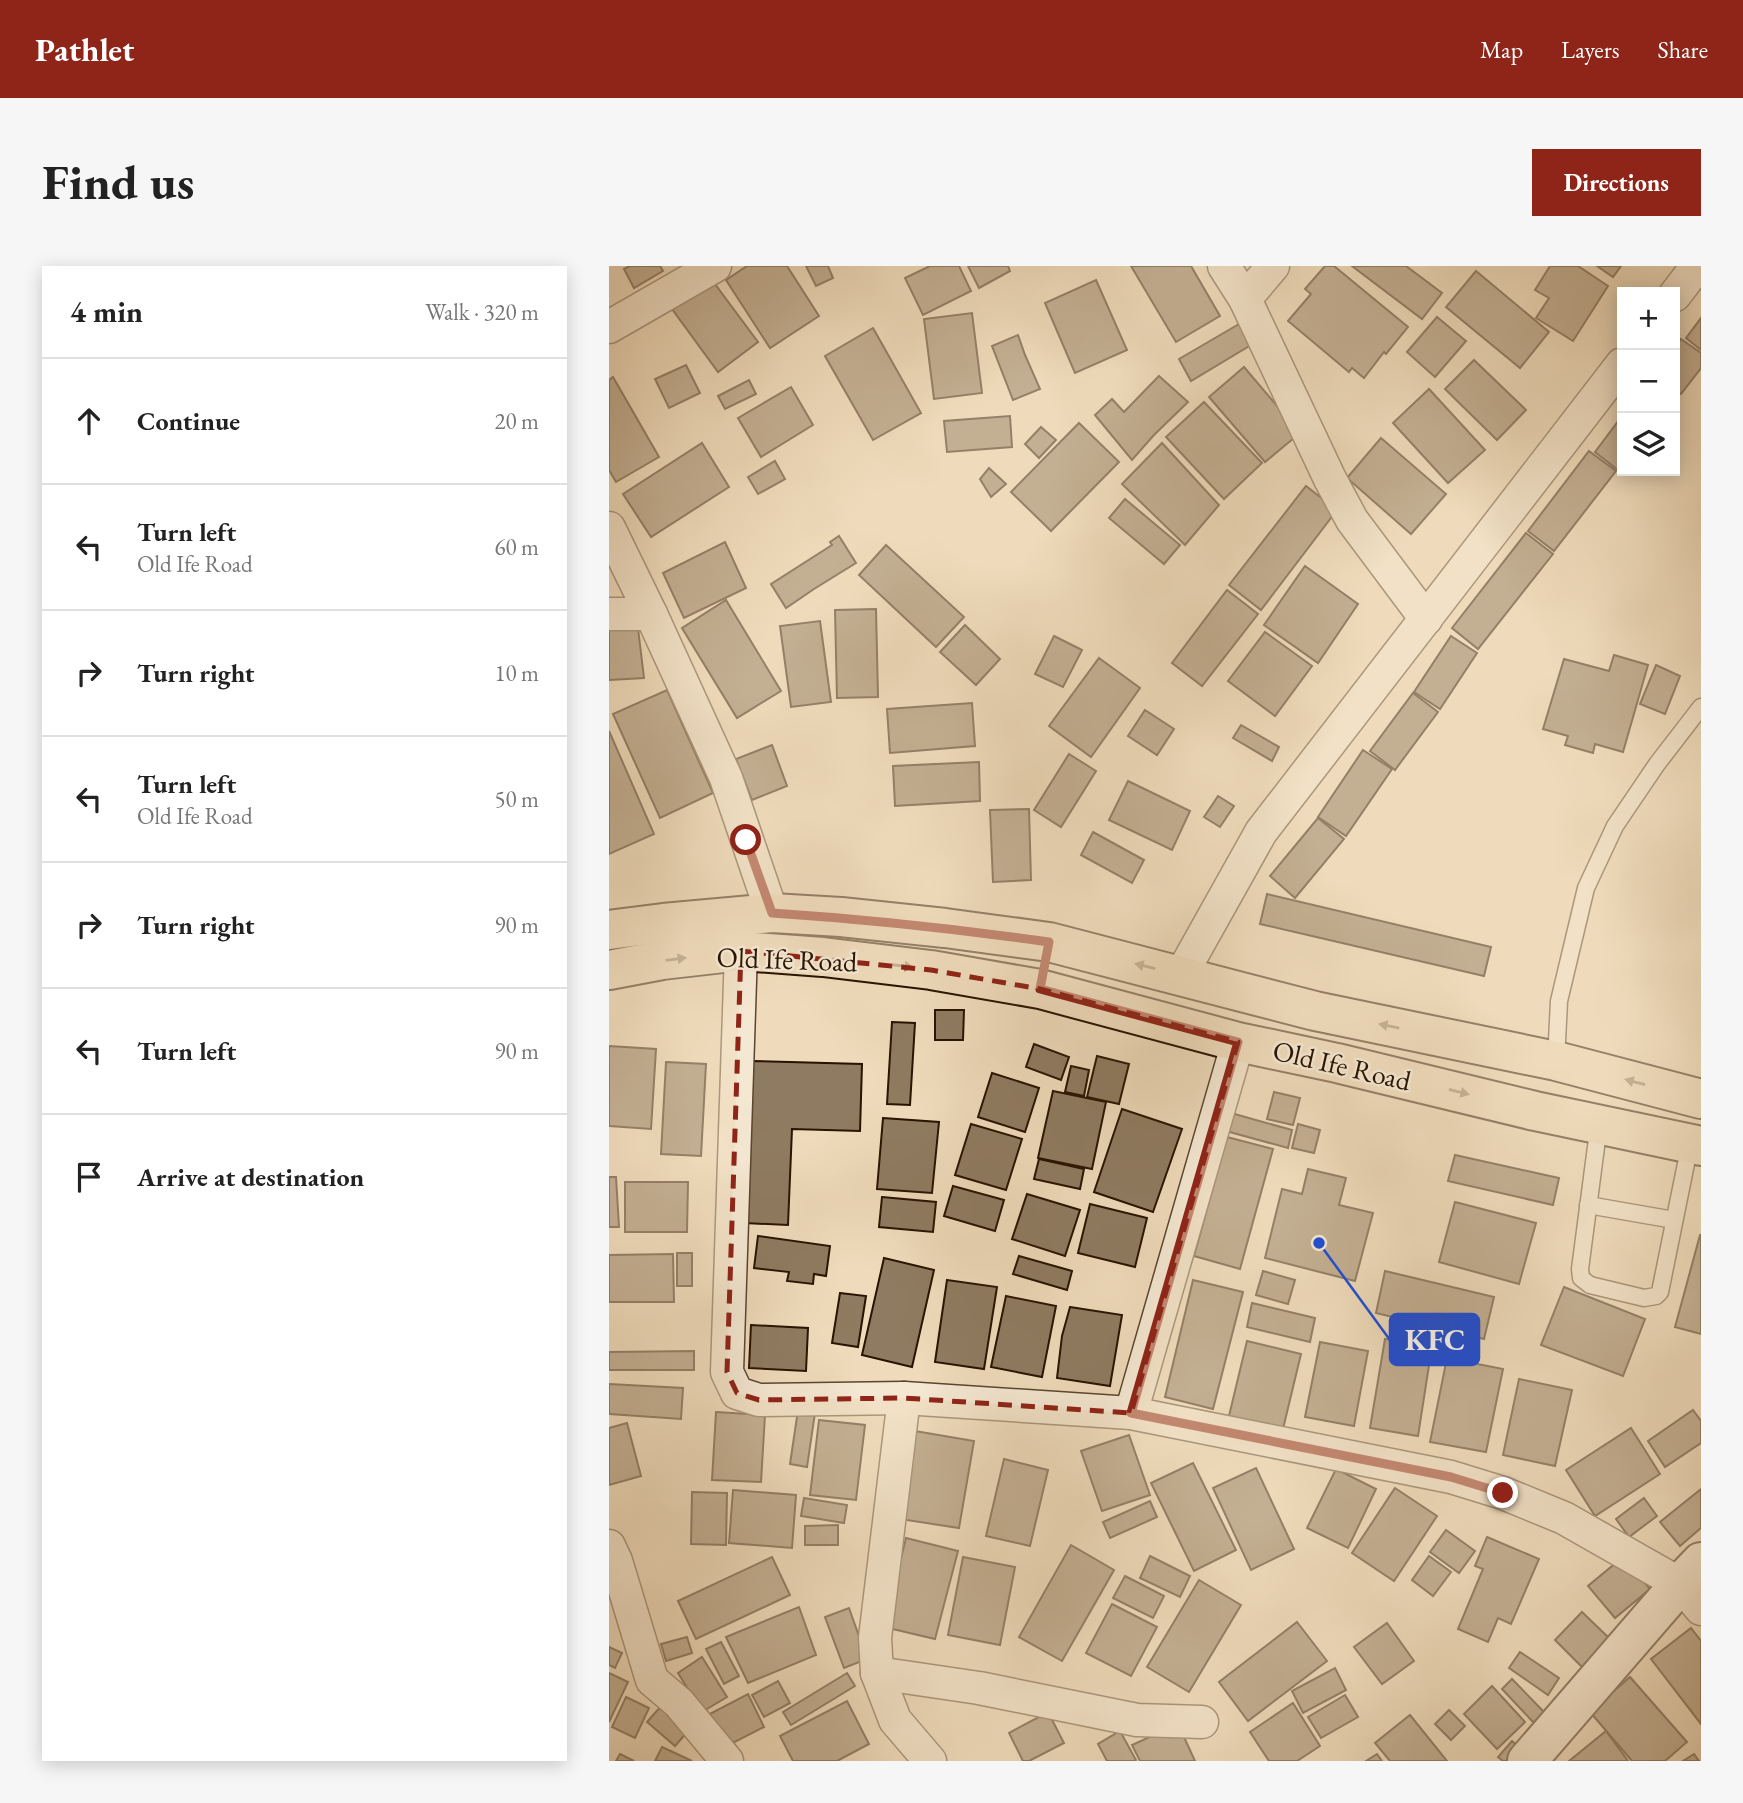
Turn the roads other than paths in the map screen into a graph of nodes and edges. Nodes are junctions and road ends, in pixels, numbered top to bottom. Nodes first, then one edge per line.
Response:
1 (715, 266) edge
2 (1224, 266) edge
3 (1273, 266) edge
4 (1697, 266) edge
5 (1680, 288) edge
6 (1245, 299) junction
7 (609, 327) edge
8 (1617, 371) edge
9 (609, 528) edge
10 (609, 614) edge
11 (651, 614) junction
12 (1426, 619) junction
13 (1701, 707) edge
14 (772, 913) junction
15 (609, 930) edge
16 (1049, 942) junction
17 (741, 951) junction
18 (609, 970) edge
19 (1181, 975) junction
20 (1040, 989) junction
21 (1238, 1042) junction
22 (1556, 1061) junction
23 (1701, 1099) edge
24 (1599, 1124) junction
25 (1695, 1145) edge
26 (1588, 1205) junction
27 (1674, 1220) junction
28 (904, 1398) junction
29 (1131, 1413) junction
30 (609, 1546) edge
31 (1694, 1585) edge
32 (877, 1673) junction
33 (1202, 1722) dead end
34 (726, 1761) edge
35 (930, 1761) edge
36 (1527, 1761) edge

1 - 7 street
2 - 6 street
3 - 6 street
4 - 5 street
6 - 12 street
8 - 12 street
9 - 11 street
10 - 11 street
11 - 14 street
12 - 19 street
13 - 22 lane
14 - 15 main road, Old Ife Road
14 - 16 main road, Old Ife Road
19 -> 16 main road, Old Ife Road
16 - 20 main road
18 -> 17 main road, Old Ife Road
17 -> 20 main road, Old Ife Road
17 - 28 street
22 -> 19 main road, Old Ife Road
20 - 21 main road, Old Ife Road
21 -> 24 main road, Old Ife Road
21 - 29 street
23 -> 22 main road, Old Ife Road
24 - 25 main road, Old Ife Road
24 - 26 lane
25 - 27 lane
26 - 27 lane
26 - 27 lane
28 - 29 street
28 - 32 street
29 - 31 street
30 - 34 street
31 - 36 street
32 - 33 street
32 - 35 street

